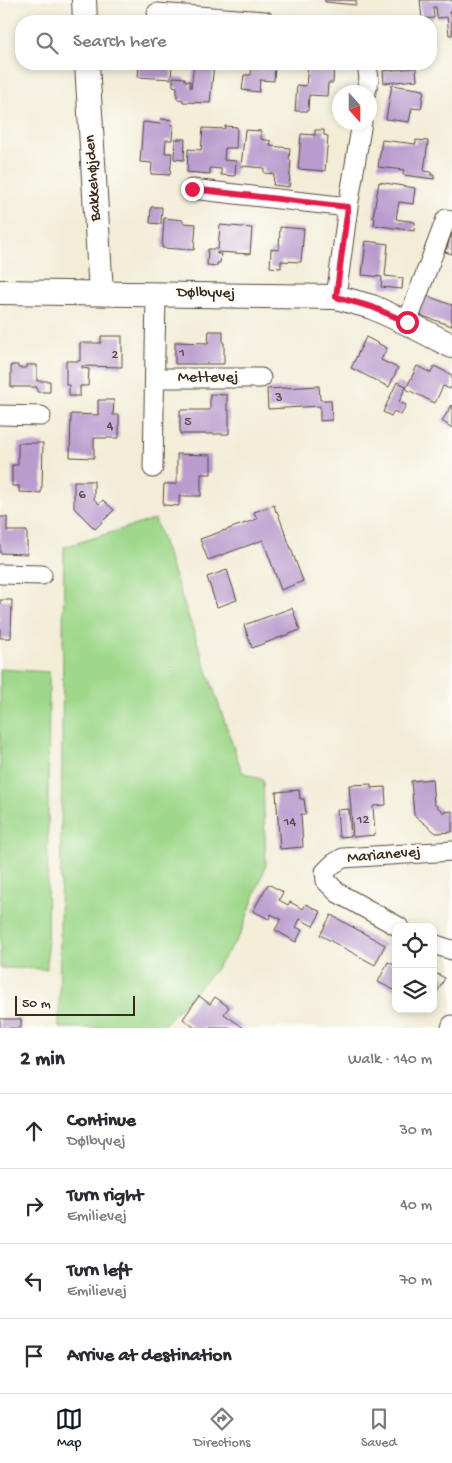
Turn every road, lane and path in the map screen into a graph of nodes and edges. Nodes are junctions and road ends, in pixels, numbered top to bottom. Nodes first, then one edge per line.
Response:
1 (84, 0) edge
2 (156, 13) dead end
3 (85, 15) edge
4 (183, 15) edge
5 (87, 70) edge
6 (368, 70) edge
7 (368, 85) edge
8 (361, 130) edge
9 (192, 189) dead end
10 (348, 207) junction
11 (446, 219) dead end
12 (0, 292) edge
13 (101, 293) junction
14 (156, 294) junction
15 (336, 297) junction
16 (407, 322) junction
17 (452, 346) edge
18 (155, 378) junction
19 (261, 378) dead end
20 (0, 415) edge
21 (41, 416) dead end
22 (153, 468) dead end
23 (0, 574) edge
24 (42, 575) dead end
25 (452, 851) edge
26 (392, 923) edge
27 (437, 945) edge
28 (452, 950) edge

1 - 3 street
2 - 4 street
5 - 13 street, Bakkehøjden
6 - 7 street
8 - 10 street
9 - 10 street
10 - 15 street
11 - 16 street
12 - 13 street, Dølbyvej
13 - 14 street, Dølbyvej
14 - 15 street, Dølbyvej
14 - 18 street, Mettevej
15 - 16 street, Dølbyvej
16 - 17 street, Dølbyvej
18 - 19 street, Mettevej
18 - 22 street, Mettevej
20 - 21 street
23 - 24 street
25 - 26 street, Marianevej
27 - 28 street

